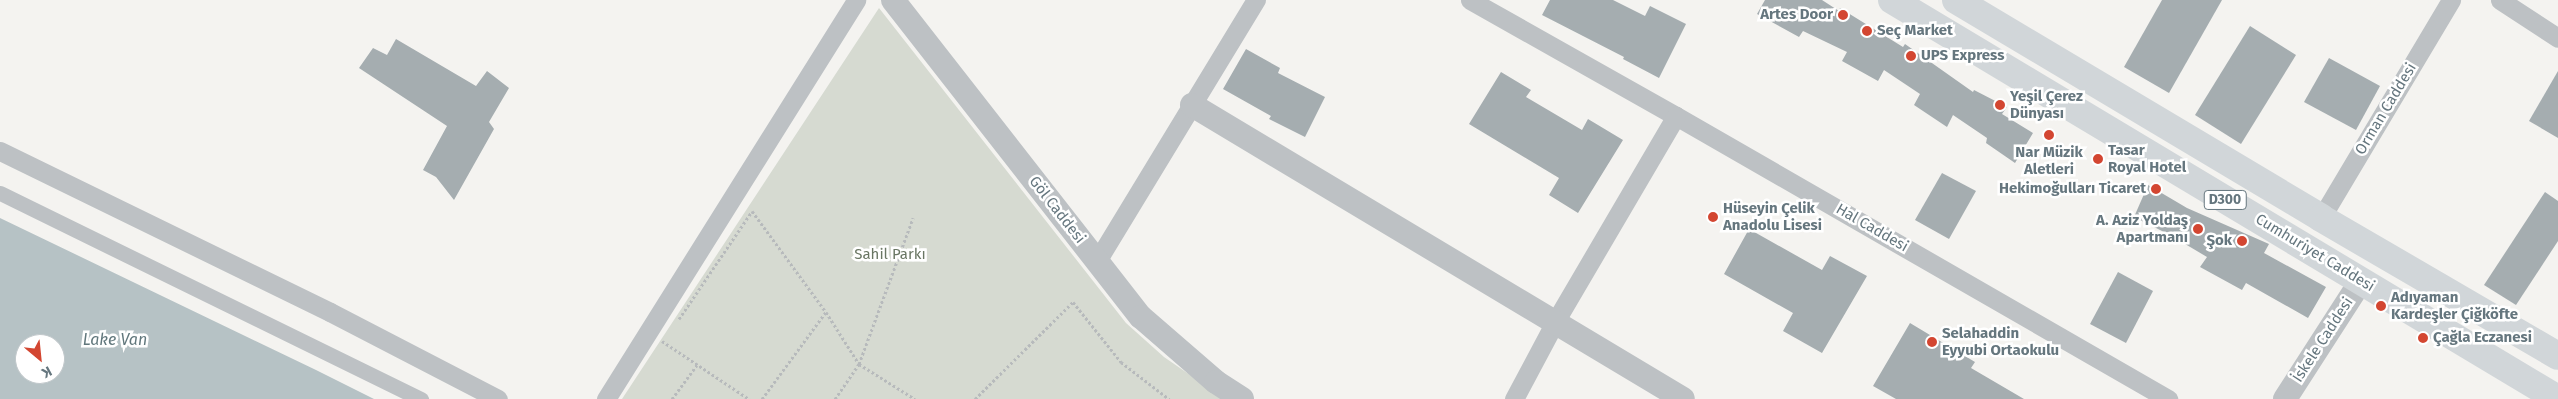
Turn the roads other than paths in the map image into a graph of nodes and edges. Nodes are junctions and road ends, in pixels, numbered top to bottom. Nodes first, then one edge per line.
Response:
1 (856, 0) edge
2 (893, 0) edge
3 (1256, 0) edge
4 (1470, 0) edge
5 (1892, 0) edge
6 (1956, 0) edge
7 (2451, 0) edge
8 (2500, 0) edge
9 (2558, 38) edge
10 (1192, 105) junction
11 (1676, 116) junction
12 (0, 151) edge
13 (0, 193) edge
14 (2321, 218) junction
15 (1097, 261) junction
16 (2361, 281) junction
17 (1555, 322) junction
18 (2558, 356) edge
19 (2558, 398) edge
20 (421, 399) edge
21 (498, 399) edge
22 (606, 399) edge
23 (1242, 399) edge
24 (1514, 399) edge
25 (1684, 399) edge
26 (2168, 399) edge
27 (2285, 399) edge

1 - 22 street
2 - 15 street, Göl Caddesi
3 - 10 street
4 - 11 street, Hal Caddesi
5 - 16 highway, Cumhuriyet Caddesi / D300
6 - 14 highway, D300
7 - 14 street, Orman Caddesi
8 - 9 street
10 - 15 street
10 - 17 street
11 - 17 street
11 - 26 street, Hal Caddesi
12 - 21 street
13 - 20 street
14 - 18 highway, D300
15 - 23 street, Göl Caddesi
16 - 19 highway, Cumhuriyet Caddesi / D300
16 - 27 street, İskele Caddesi
17 - 24 street
17 - 25 street

